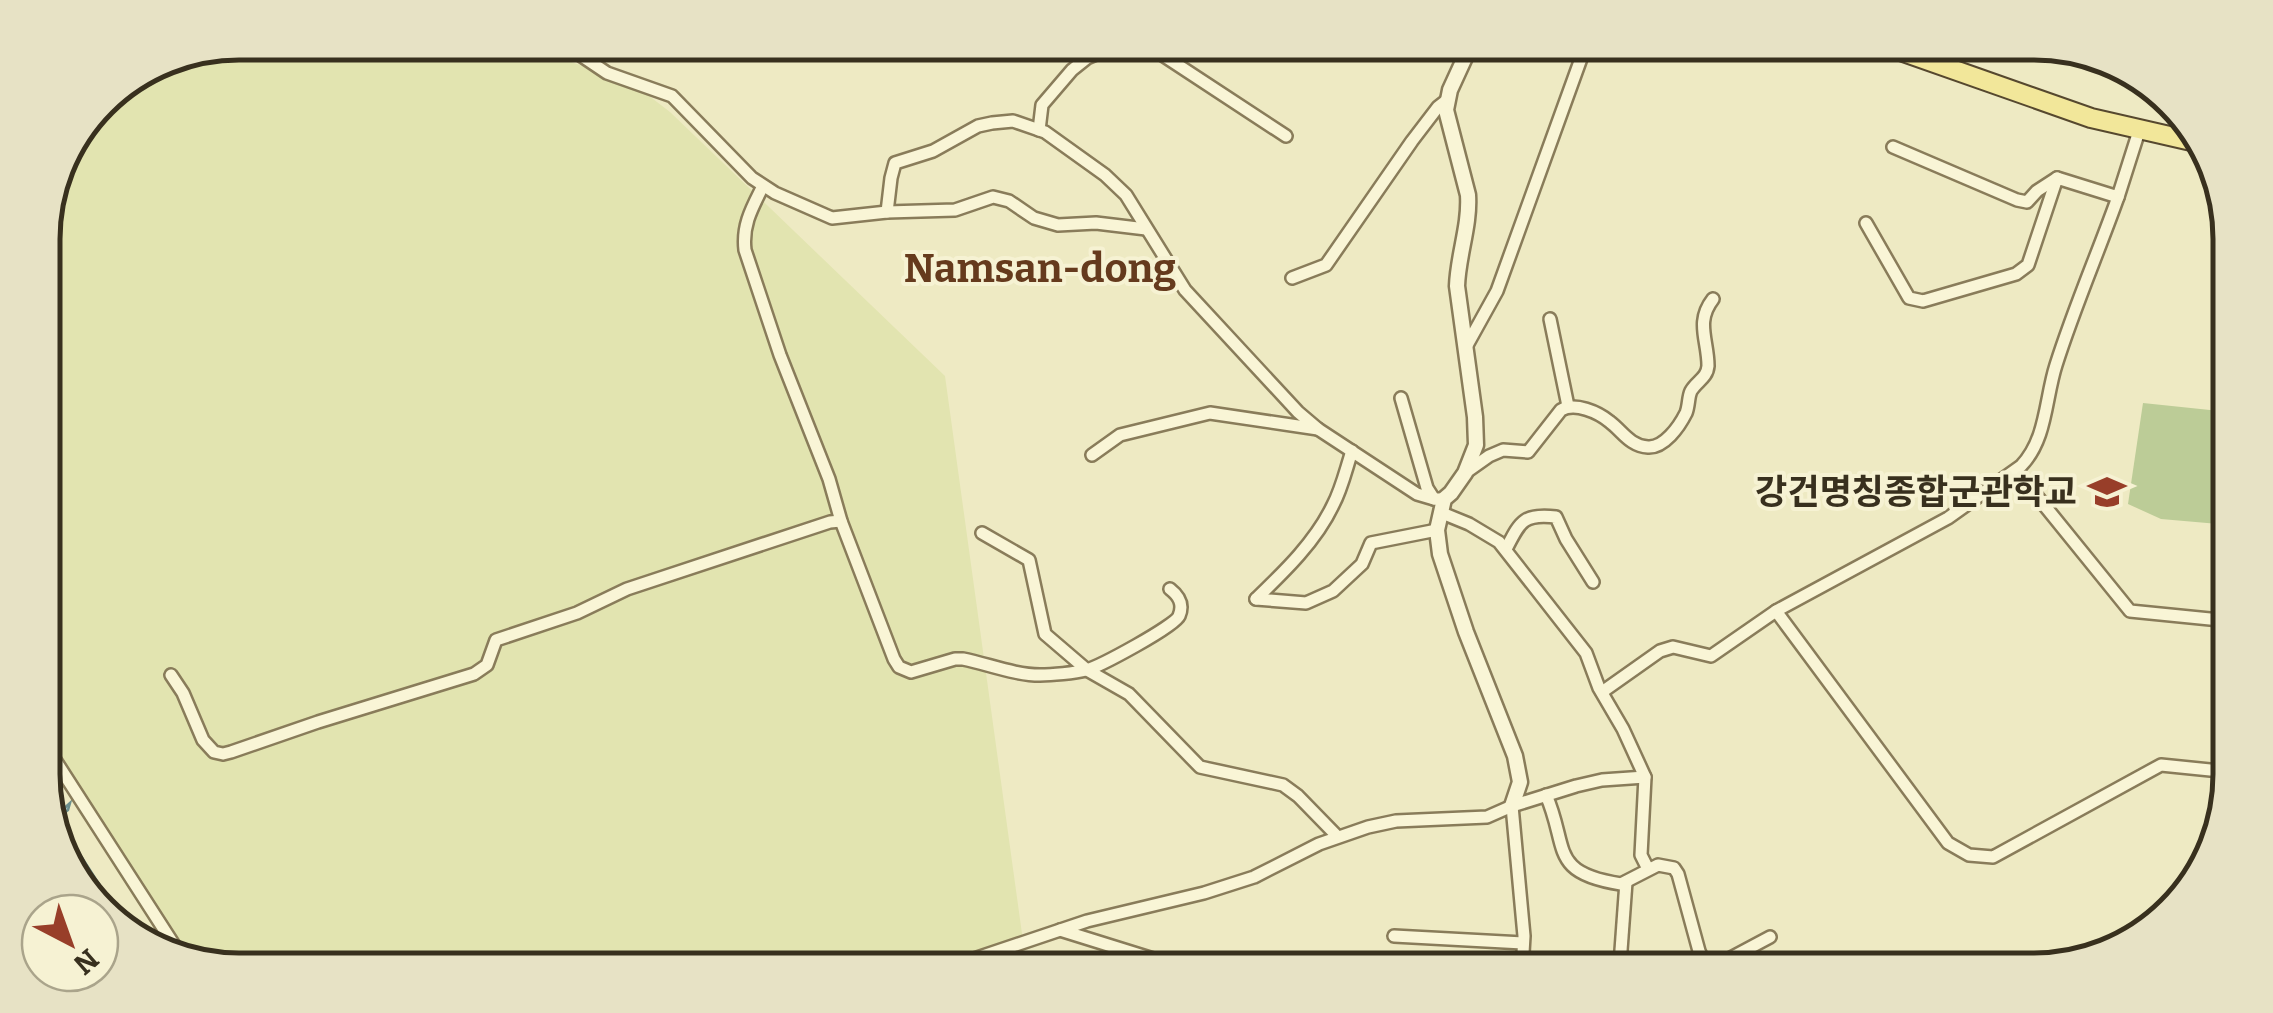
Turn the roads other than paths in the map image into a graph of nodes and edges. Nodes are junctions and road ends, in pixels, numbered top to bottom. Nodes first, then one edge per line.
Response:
1 (588, 60) edge
2 (1085, 60) edge
3 (1170, 60) edge
4 (1464, 60) edge
5 (1580, 60) edge
6 (1926, 60) edge
7 (1446, 100) junction
8 (1039, 130) junction
9 (2139, 131) junction
10 (1286, 136) dead end
11 (2183, 140) edge
12 (1894, 147) dead end
13 (2057, 178) junction
14 (763, 186) junction
15 (2118, 197) junction
16 (887, 212) junction
17 (1866, 223) dead end
18 (1146, 229) junction
19 (1292, 278) dead end
20 (1713, 299) dead end
21 (1550, 319) dead end
22 (1466, 347) junction
23 (1401, 398) dead end
24 (1568, 406) junction
25 (1318, 429) junction
26 (1352, 451) junction
27 (1092, 456) dead end
28 (1465, 472) junction
29 (2036, 495) dead end
30 (1440, 504) junction
31 (841, 521) junction
32 (1437, 530) junction
33 (982, 533) dead end
34 (1506, 549) junction
35 (1593, 582) dead end
36 (1170, 589) dead end
37 (1776, 611) junction
38 (2213, 619) edge
39 (1087, 670) junction
40 (172, 675) dead end
41 (1602, 692) junction
42 (60, 766) edge
43 (2213, 770) edge
44 (1646, 777) junction
45 (1546, 795) junction
46 (1512, 806) junction
47 (1338, 836) junction
48 (1648, 869) junction
49 (1626, 882) junction
50 (1060, 930) junction
51 (1394, 936) dead end
52 (1770, 937) dead end
53 (170, 939) edge
54 (1523, 943) junction
55 (991, 953) edge
56 (1136, 953) edge
57 (1523, 953) edge
58 (1621, 953) edge
59 (1700, 953) edge
60 (1740, 953) edge

1 - 14 street
2 - 8 street
3 - 10 street
4 - 7 street
5 - 22 street
6 - 9 main road
7 - 19 street
7 - 22 street
8 - 16 street
8 - 18 street
9 - 11 main road
9 - 15 street
12 - 13 street
13 - 15 street
13 - 17 street
14 - 16 street
14 - 31 street
15 - 37 street
16 - 18 street
18 - 25 street
20 - 24 street
21 - 24 street
22 - 28 street
23 - 30 street
24 - 28 street
25 - 26 street
25 - 27 street
26 - 30 street
26 - 32 street
28 - 30 street
29 - 38 street
30 - 32 street
30 - 34 street
31 - 39 street
31 - 40 street
32 - 46 street
33 - 39 street
34 - 35 street
34 - 41 street
36 - 39 street
37 - 41 street
37 - 43 street
39 - 47 street
41 - 44 street
42 - 53 street
44 - 45 street
44 - 48 street
45 - 46 street
45 - 49 street
46 - 47 street
46 - 54 street
47 - 50 street
48 - 49 street
48 - 59 street
49 - 58 street
50 - 55 street
50 - 56 street
51 - 54 street
52 - 60 street
54 - 57 street

